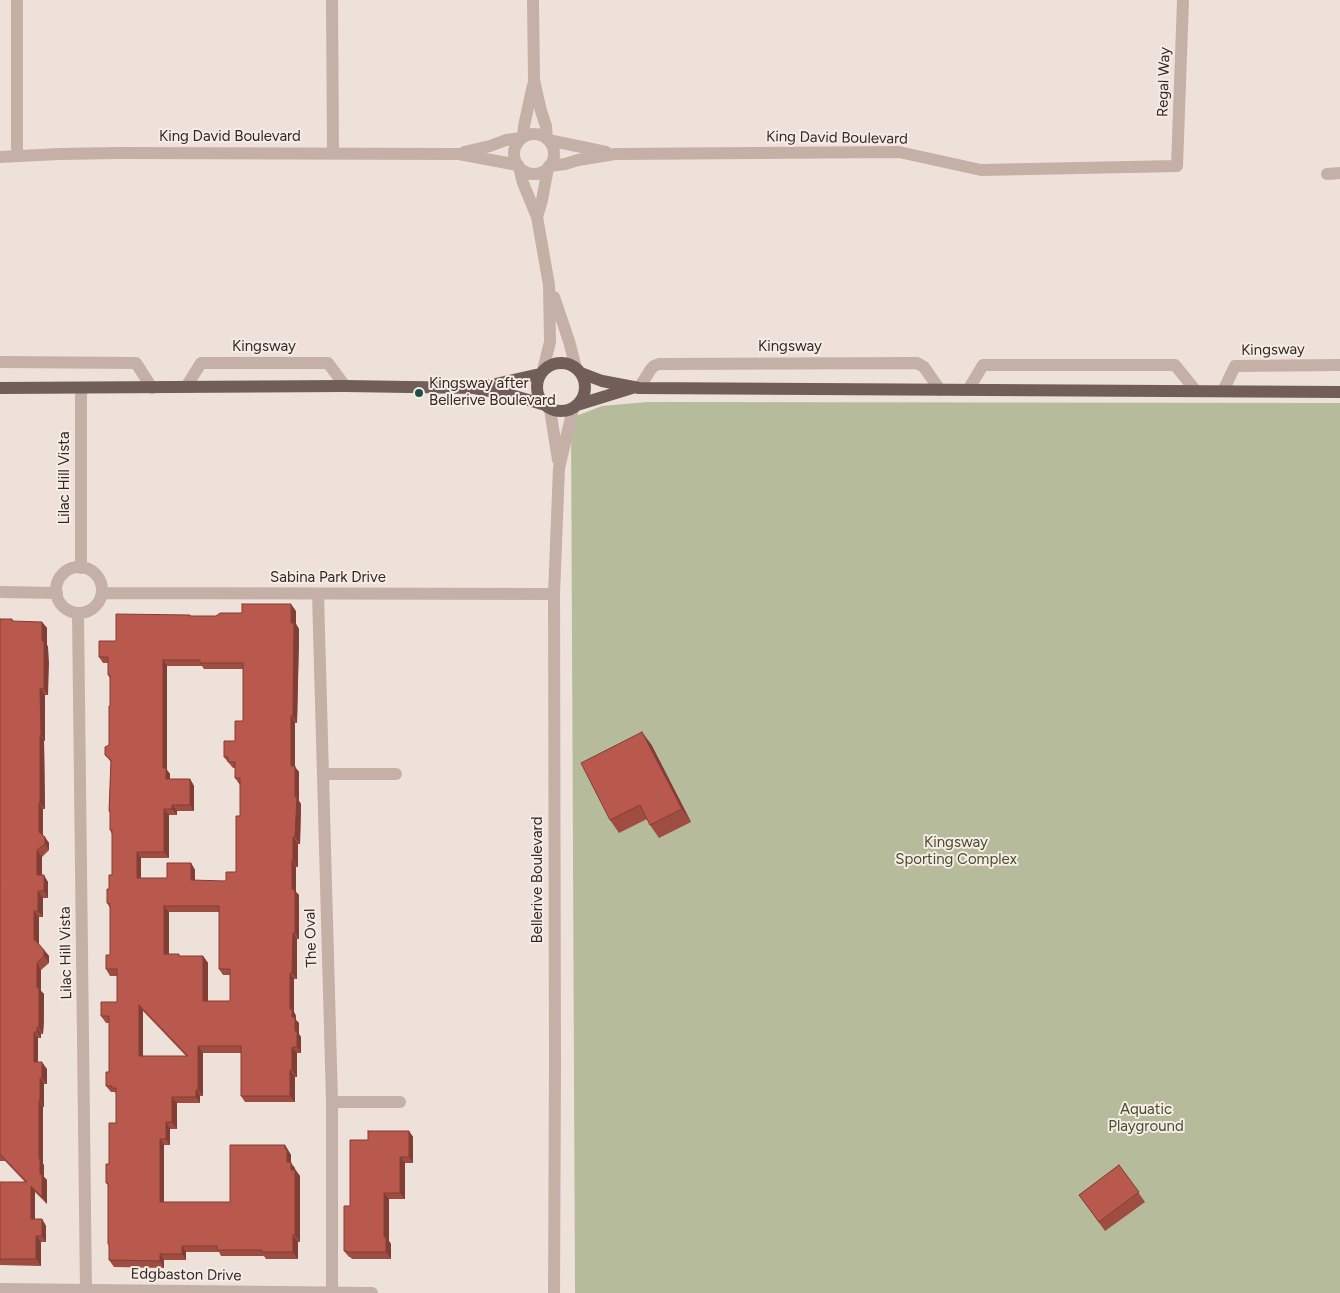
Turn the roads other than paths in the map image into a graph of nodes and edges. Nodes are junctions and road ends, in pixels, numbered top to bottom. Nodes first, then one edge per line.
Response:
1 (17, 0) edge
2 (332, 0) edge
3 (533, 0) edge
4 (1183, 0) edge
5 (534, 80) junction
6 (523, 137) junction
7 (548, 139) junction
8 (333, 154) junction
9 (459, 154) junction
10 (615, 154) junction
11 (17, 156) junction
12 (0, 157) edge
13 (519, 166) junction
14 (1177, 166) joint
15 (549, 167) junction
16 (1340, 173) edge
17 (1326, 174) dead end
18 (537, 217) junction
19 (549, 285) junction
20 (0, 362) edge
21 (1340, 365) edge
22 (578, 370) junction
23 (542, 372) junction
24 (345, 386) junction
25 (186, 387) junction
26 (0, 388) edge
27 (81, 388) junction
28 (152, 388) junction
29 (474, 388) junction
30 (636, 388) junction
31 (940, 390) junction
32 (968, 390) junction
33 (1196, 391) junction
34 (1223, 391) junction
35 (1340, 392) edge
36 (546, 406) junction
37 (575, 407) junction
38 (559, 468) junction
39 (81, 568) junction
40 (0, 592) edge
41 (57, 593) junction
42 (102, 593) junction
43 (318, 594) junction
44 (554, 594) junction
45 (78, 613) junction
46 (323, 774) junction
47 (396, 774) dead end
48 (332, 1102) junction
49 (400, 1102) dead end
50 (0, 1289) edge
51 (86, 1291) edge
52 (332, 1292) edge
53 (372, 1293) edge
54 (554, 1293) edge

1 - 11 street
2 - 8 street
3 - 5 street
4 - 14 street, Regal Way
5 - 6 street
5 - 7 street
6 - 7 street
6 - 9 street, King David Boulevard
6 - 13 street
7 - 10 street, King David Boulevard
7 - 15 street
8 - 9 street, King David Boulevard
8 - 11 street, King David Boulevard
9 - 13 street, King David Boulevard
10 - 14 street, King David Boulevard
10 - 15 street, King David Boulevard
11 - 12 street, King David Boulevard
13 - 15 street
13 - 18 street
15 - 18 street
16 - 17 street
18 - 19 street
19 - 22 street
19 - 23 street
20 - 28 street
21 - 34 street, Kingsway
22 - 23 main road
22 - 30 main road
22 - 37 main road
23 - 29 main road
23 - 36 main road
24 - 25 main road
24 - 25 street, Kingsway
24 - 29 main road
25 - 28 main road
26 - 27 main road
27 - 28 main road
27 - 39 street, Lilac Hill Vista
29 - 36 main road
30 - 31 main road
30 - 31 street, Kingsway
30 - 37 main road
31 - 32 main road
32 - 33 main road
32 - 33 street
33 - 34 main road
34 - 35 main road
36 - 37 main road
36 - 38 street, Bellerive Boulevard
37 - 38 street, Bellerive Boulevard
38 - 44 street, Bellerive Boulevard
39 - 41 street
39 - 42 street
40 - 41 street
41 - 45 street
42 - 43 street, Sabina Park Drive
42 - 45 street
43 - 44 street, Sabina Park Drive
43 - 46 street, The Oval
44 - 54 street, Bellerive Boulevard
45 - 51 street, Lilac Hill Vista
46 - 47 street
46 - 48 street, The Oval
48 - 49 street
48 - 52 street, The Oval
50 - 51 street, Edgbaston Drive
51 - 52 street, Edgbaston Drive
52 - 53 street, Edgbaston Drive

